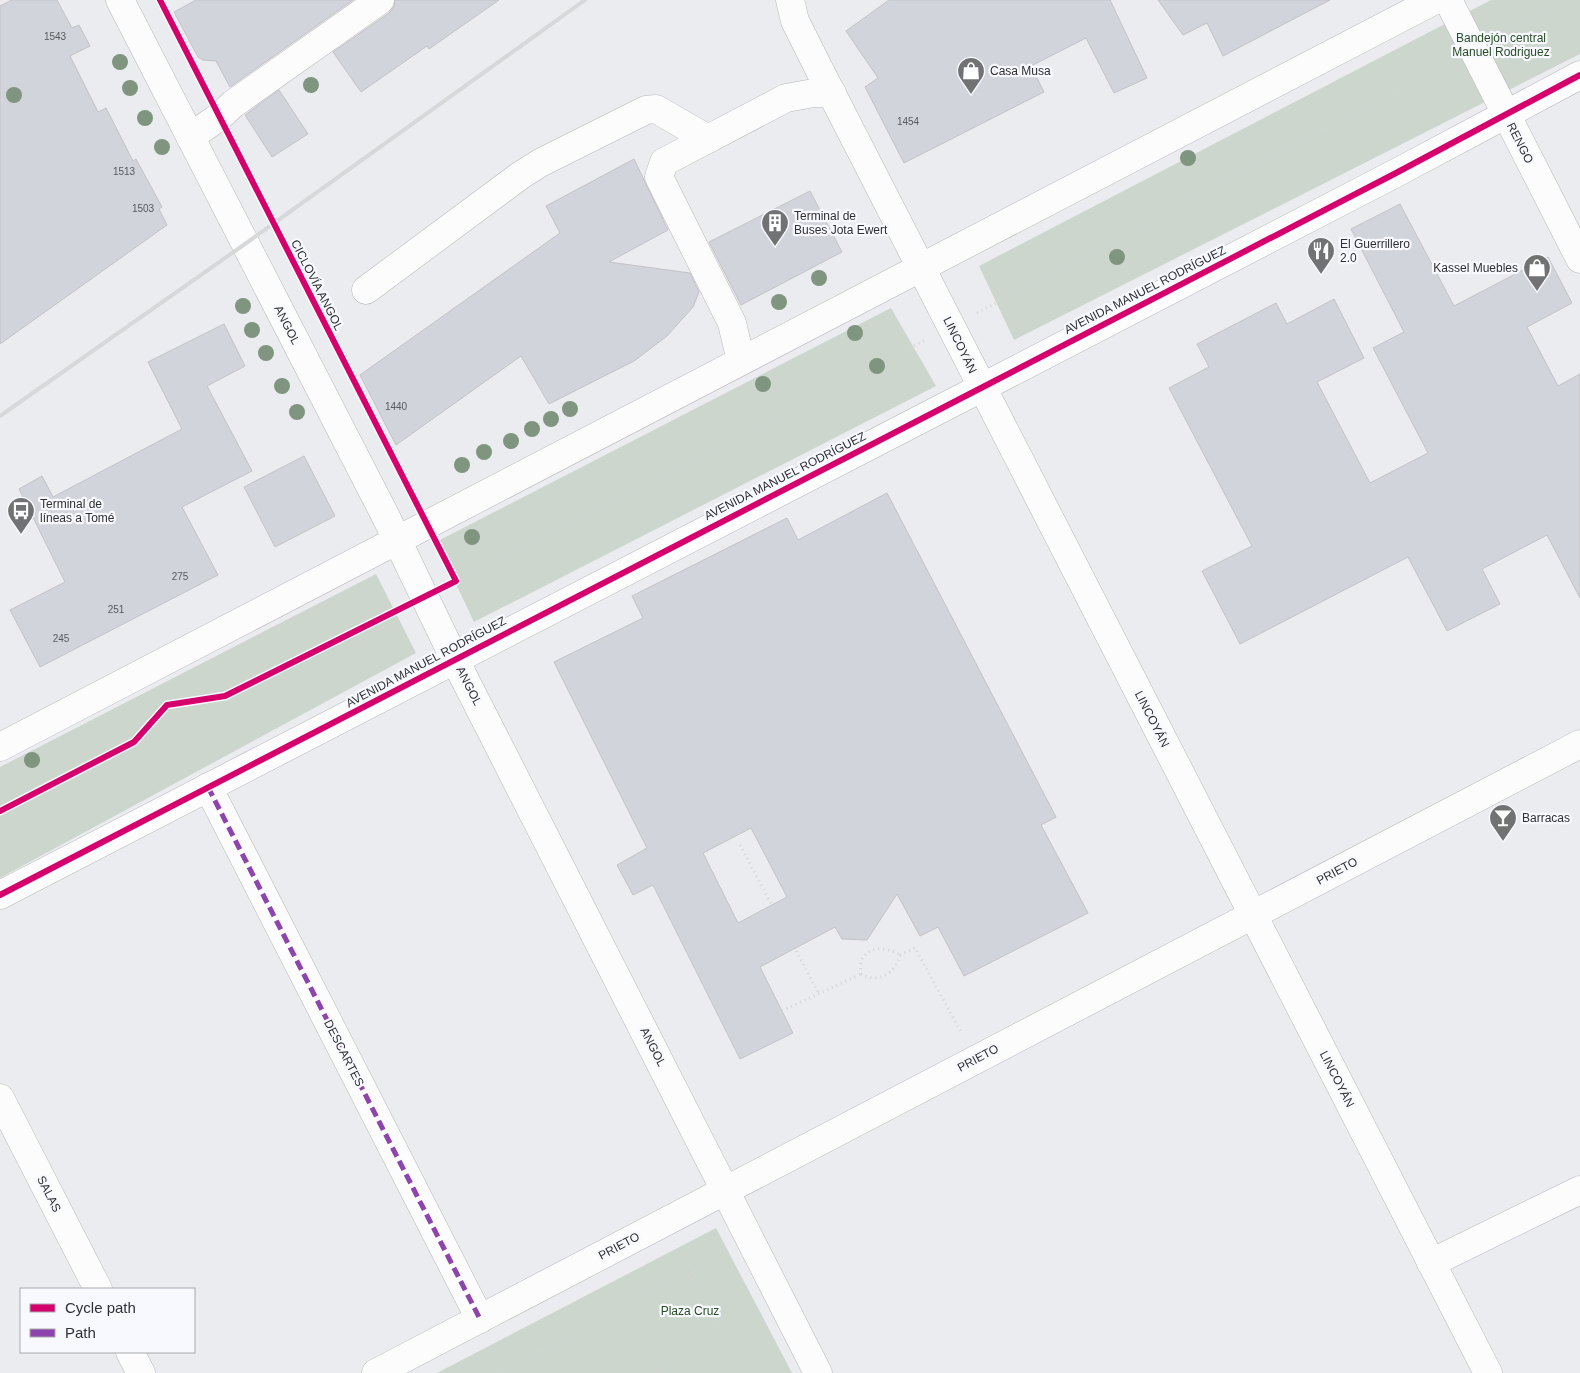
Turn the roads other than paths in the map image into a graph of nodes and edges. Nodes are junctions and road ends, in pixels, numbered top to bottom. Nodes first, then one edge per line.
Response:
1 (120, 0) edge
2 (380, 0) edge
3 (790, 0) edge
4 (1435, 0) edge
5 (1448, 0) edge
6 (1580, 75) edge
7 (832, 93) junction
8 (1505, 114) junction
9 (190, 137) junction
10 (708, 139) junction
11 (1580, 259) edge
12 (922, 267) junction
13 (366, 290) dead end
14 (741, 361) junction
15 (982, 388) junction
16 (397, 540) junction
17 (455, 660) junction
18 (1580, 744) edge
19 (0, 746) edge
20 (208, 788) junction
21 (0, 895) edge
22 (1252, 915) junction
23 (0, 1098) edge
24 (726, 1190) junction
25 (1580, 1190) edge
26 (1431, 1263) junction
27 (97, 1288) edge
28 (480, 1319) junction
29 (131, 1353) edge
30 (141, 1373) edge
31 (376, 1373) edge
32 (818, 1373) edge
33 (1488, 1373) edge

1 - 9 street, ANGOL
2 - 9 street
3 - 7 street, LINCOYÁN
4 - 12 street
5 - 8 street, RENGO
6 - 8 street, AVENIDA MANUEL RODRÍGUEZ
7 - 10 street
7 - 12 street, LINCOYÁN
8 - 11 street, RENGO
8 - 15 street, AVENIDA MANUEL RODRÍGUEZ
9 - 16 street, ANGOL
10 - 13 street
10 - 14 street
12 - 14 street
12 - 15 street, LINCOYÁN
14 - 16 street
15 - 17 street, AVENIDA MANUEL RODRÍGUEZ
15 - 22 street, LINCOYÁN
16 - 17 street, ANGOL
16 - 19 street
17 - 20 street, AVENIDA MANUEL RODRÍGUEZ
17 - 24 street, ANGOL
18 - 22 street, PRIETO
20 - 21 street, AVENIDA MANUEL RODRÍGUEZ
20 - 28 street, DESCARTES
22 - 24 street, PRIETO
22 - 26 street, LINCOYÁN
23 - 27 street, SALAS
24 - 28 street, PRIETO
24 - 32 street, ANGOL
25 - 26 street
26 - 33 street, LINCOYÁN
28 - 31 street, PRIETO
29 - 30 street

